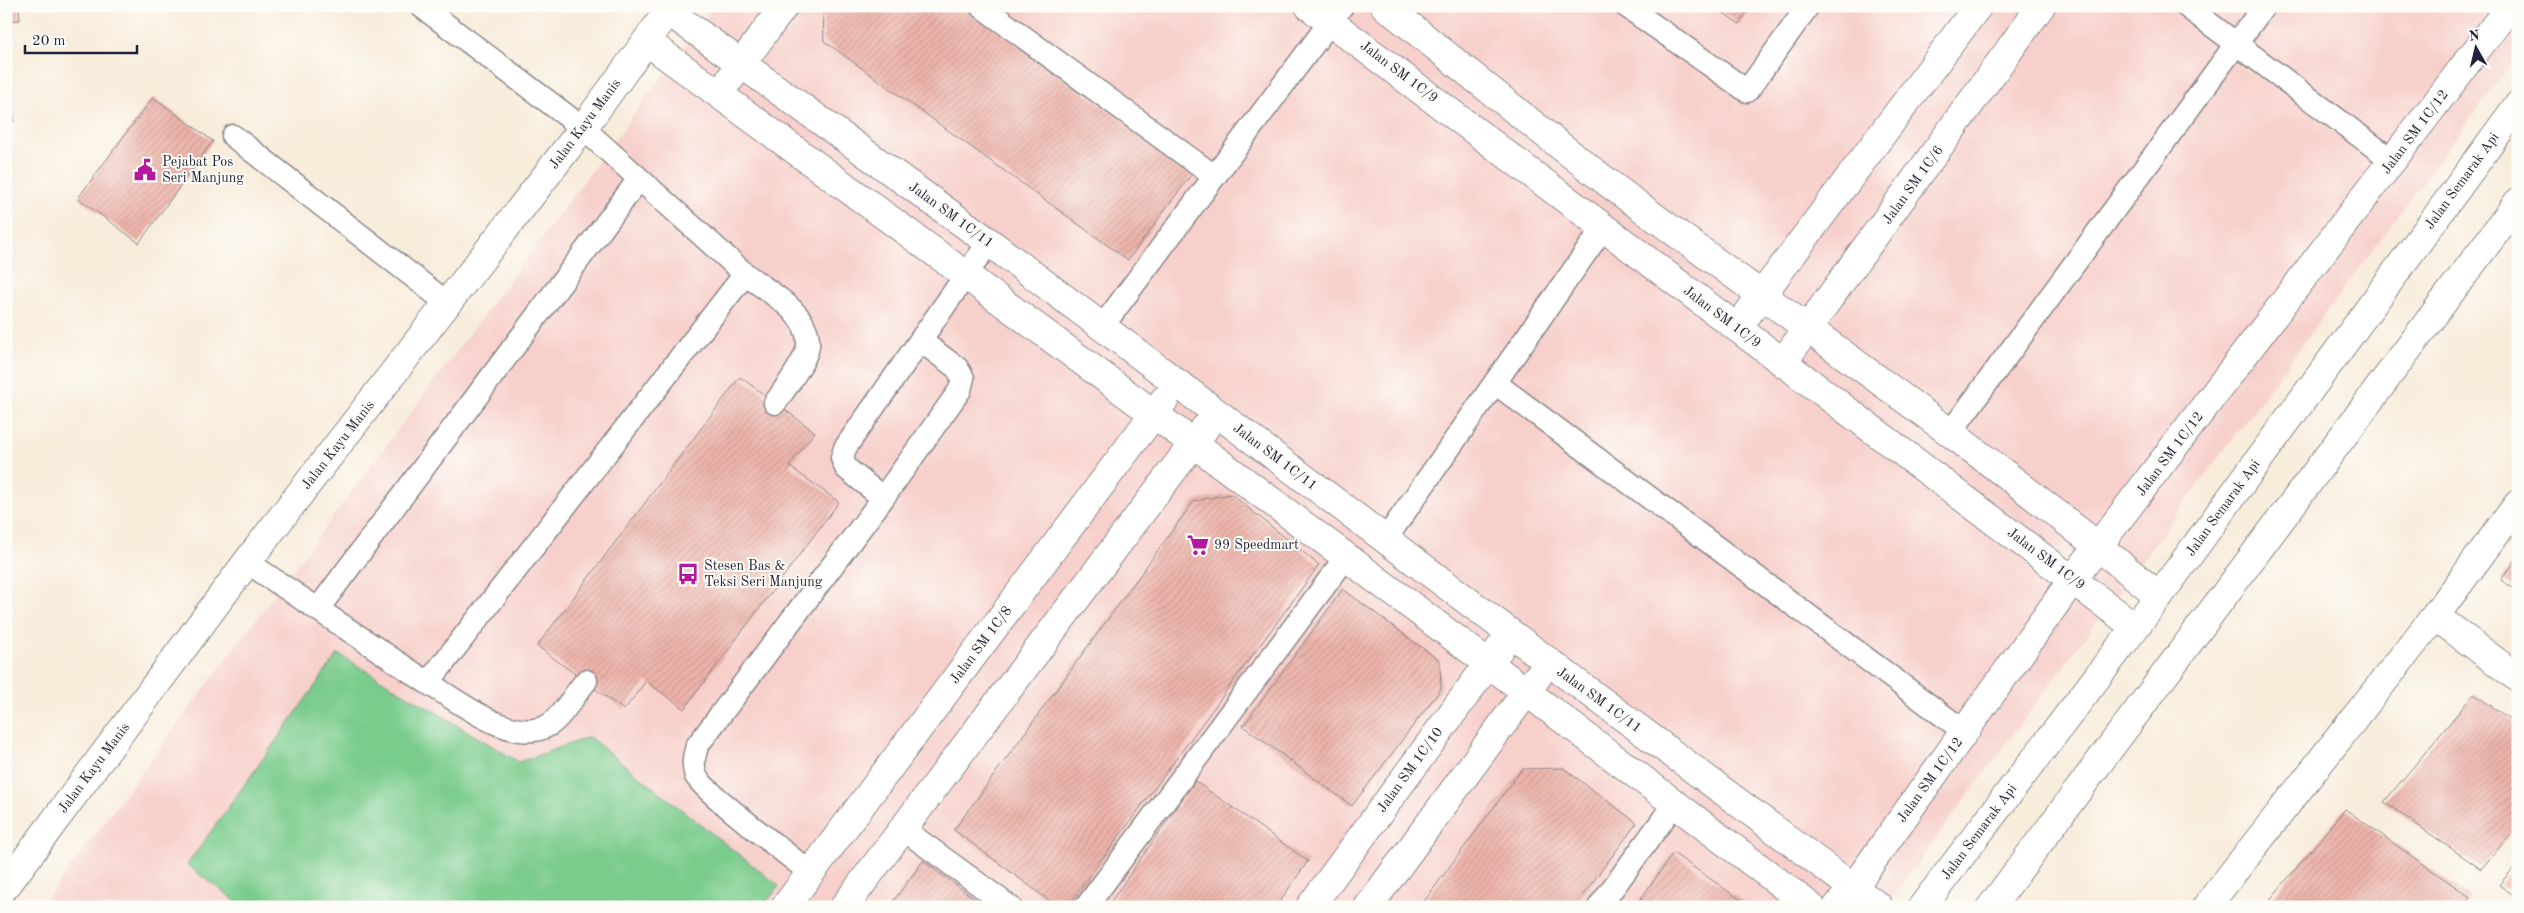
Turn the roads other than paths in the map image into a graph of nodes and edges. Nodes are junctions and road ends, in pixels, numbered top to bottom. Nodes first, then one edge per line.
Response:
1 (421, 6) edge
2 (784, 6) edge
3 (981, 6) edge
4 (1385, 6) edge
5 (1626, 6) edge
6 (1808, 6) edge
7 (1978, 6) edge
8 (2041, 6) edge
9 (2186, 6) edge
10 (2264, 6) edge
11 (2510, 6) edge
12 (670, 9) edge
13 (1327, 11) edge
14 (646, 41) junction
15 (2235, 43) junction
16 (742, 64) junction
17 (719, 94) junction
18 (2518, 105) edge
19 (583, 128) junction
20 (233, 136) dead end
21 (2393, 161) junction
22 (1214, 176) junction
23 (639, 178) junction
24 (2518, 202) edge
25 (1604, 228) junction
26 (989, 242) junction
27 (745, 274) junction
28 (967, 275) junction
29 (1764, 295) junction
30 (447, 303) junction
31 (1102, 327) junction
32 (1810, 327) junction
33 (1738, 328) junction
34 (921, 341) junction
35 (1783, 362) junction
36 (1176, 383) junction
37 (1495, 383) junction
38 (776, 403) dead end
39 (1216, 413) junction
40 (1154, 414) junction
41 (1950, 433) junction
42 (1194, 444) junction
43 (883, 498) junction
44 (2518, 504) edge
45 (1385, 540) junction
46 (2100, 547) junction
47 (1346, 556) junction
48 (247, 562) junction
49 (2073, 579) junction
50 (2158, 596) junction
51 (318, 609) junction
52 (2434, 616) junction
53 (2135, 626) junction
54 (1510, 633) junction
55 (1489, 662) junction
56 (1549, 662) junction
57 (2518, 678) edge
58 (586, 681) dead end
59 (428, 683) junction
60 (1527, 691) junction
61 (1964, 732) junction
62 (1675, 803) junction
63 (903, 828) junction
64 (811, 873) junction
65 (6, 886) edge
66 (1845, 897) edge
67 (785, 907) edge
68 (844, 907) edge
69 (1010, 907) edge
70 (1086, 907) edge
71 (1310, 907) edge
72 (1368, 907) edge
73 (1599, 907) edge
74 (1811, 907) edge
75 (1879, 907) edge
76 (1922, 907) edge
77 (1991, 907) edge
78 (2206, 907) edge

1 - 19 lane
2 - 16 street
3 - 22 lane
4 - 29 street
5 - 6 lane
7 - 29 street
8 - 32 street, Jalan SM 1C/6
9 - 15 lane
10 - 15 lane
11 - 21 street, Jalan SM 1C/12
12 - 14 street, Jalan Kayu Manis
12 - 16 street, Jalan SM 1C/11
13 - 22 lane
13 - 25 street, Jalan SM 1C/9
14 - 17 street
14 - 19 street, Jalan Kayu Manis
15 - 21 lane
15 - 41 lane
16 - 17 street
16 - 26 street, Jalan SM 1C/11
17 - 28 street
18 - 50 street, Jalan Semarak Api
19 - 23 lane
19 - 30 street, Jalan Kayu Manis
20 - 30 lane
21 - 46 street, Jalan SM 1C/12
22 - 31 lane
23 - 27 lane
23 - 51 lane
24 - 77 street
25 - 33 street, Jalan SM 1C/9
25 - 37 lane
26 - 28 lane
26 - 31 street, Jalan SM 1C/11
27 - 38 lane
27 - 59 lane
28 - 34 lane
28 - 40 street
29 - 32 street
29 - 33 street
30 - 48 street, Jalan Kayu Manis
31 - 36 street, Jalan SM 1C/11
32 - 35 street, Jalan SM 1C/6
32 - 41 street
33 - 35 street, Jalan SM 1C/9
34 - 43 lane
34 - 43 lane
35 - 49 street, Jalan SM 1C/9
36 - 39 street, Jalan SM 1C/11
36 - 40 street, Jalan SM 1C/8
37 - 45 lane
37 - 61 lane
39 - 42 street
39 - 45 street, Jalan SM 1C/11
40 - 42 street
40 - 64 street, Jalan SM 1C/8
41 - 46 street
42 - 47 street
42 - 63 street
43 - 64 lane
44 - 52 street
45 - 54 street, Jalan SM 1C/11
46 - 49 street, Jalan SM 1C/12
46 - 50 street
47 - 55 street
47 - 70 lane
48 - 51 lane
48 - 65 street, Jalan Kayu Manis
49 - 53 street, Jalan SM 1C/9
49 - 61 street, Jalan SM 1C/12
50 - 53 street, Jalan Semarak Api
51 - 59 lane
52 - 57 street
52 - 78 street
53 - 76 street, Jalan Semarak Api
54 - 55 street, Jalan SM 1C/10
54 - 56 street, Jalan SM 1C/11
55 - 60 street
55 - 71 street, Jalan SM 1C/10
56 - 60 street
56 - 66 street, Jalan SM 1C/11
58 - 59 lane
60 - 62 street
60 - 72 street
61 - 66 street, Jalan SM 1C/12
62 - 73 lane
62 - 74 street
63 - 68 street
63 - 69 lane
64 - 67 street, Jalan SM 1C/8
66 - 75 street, Jalan SM 1C/11

